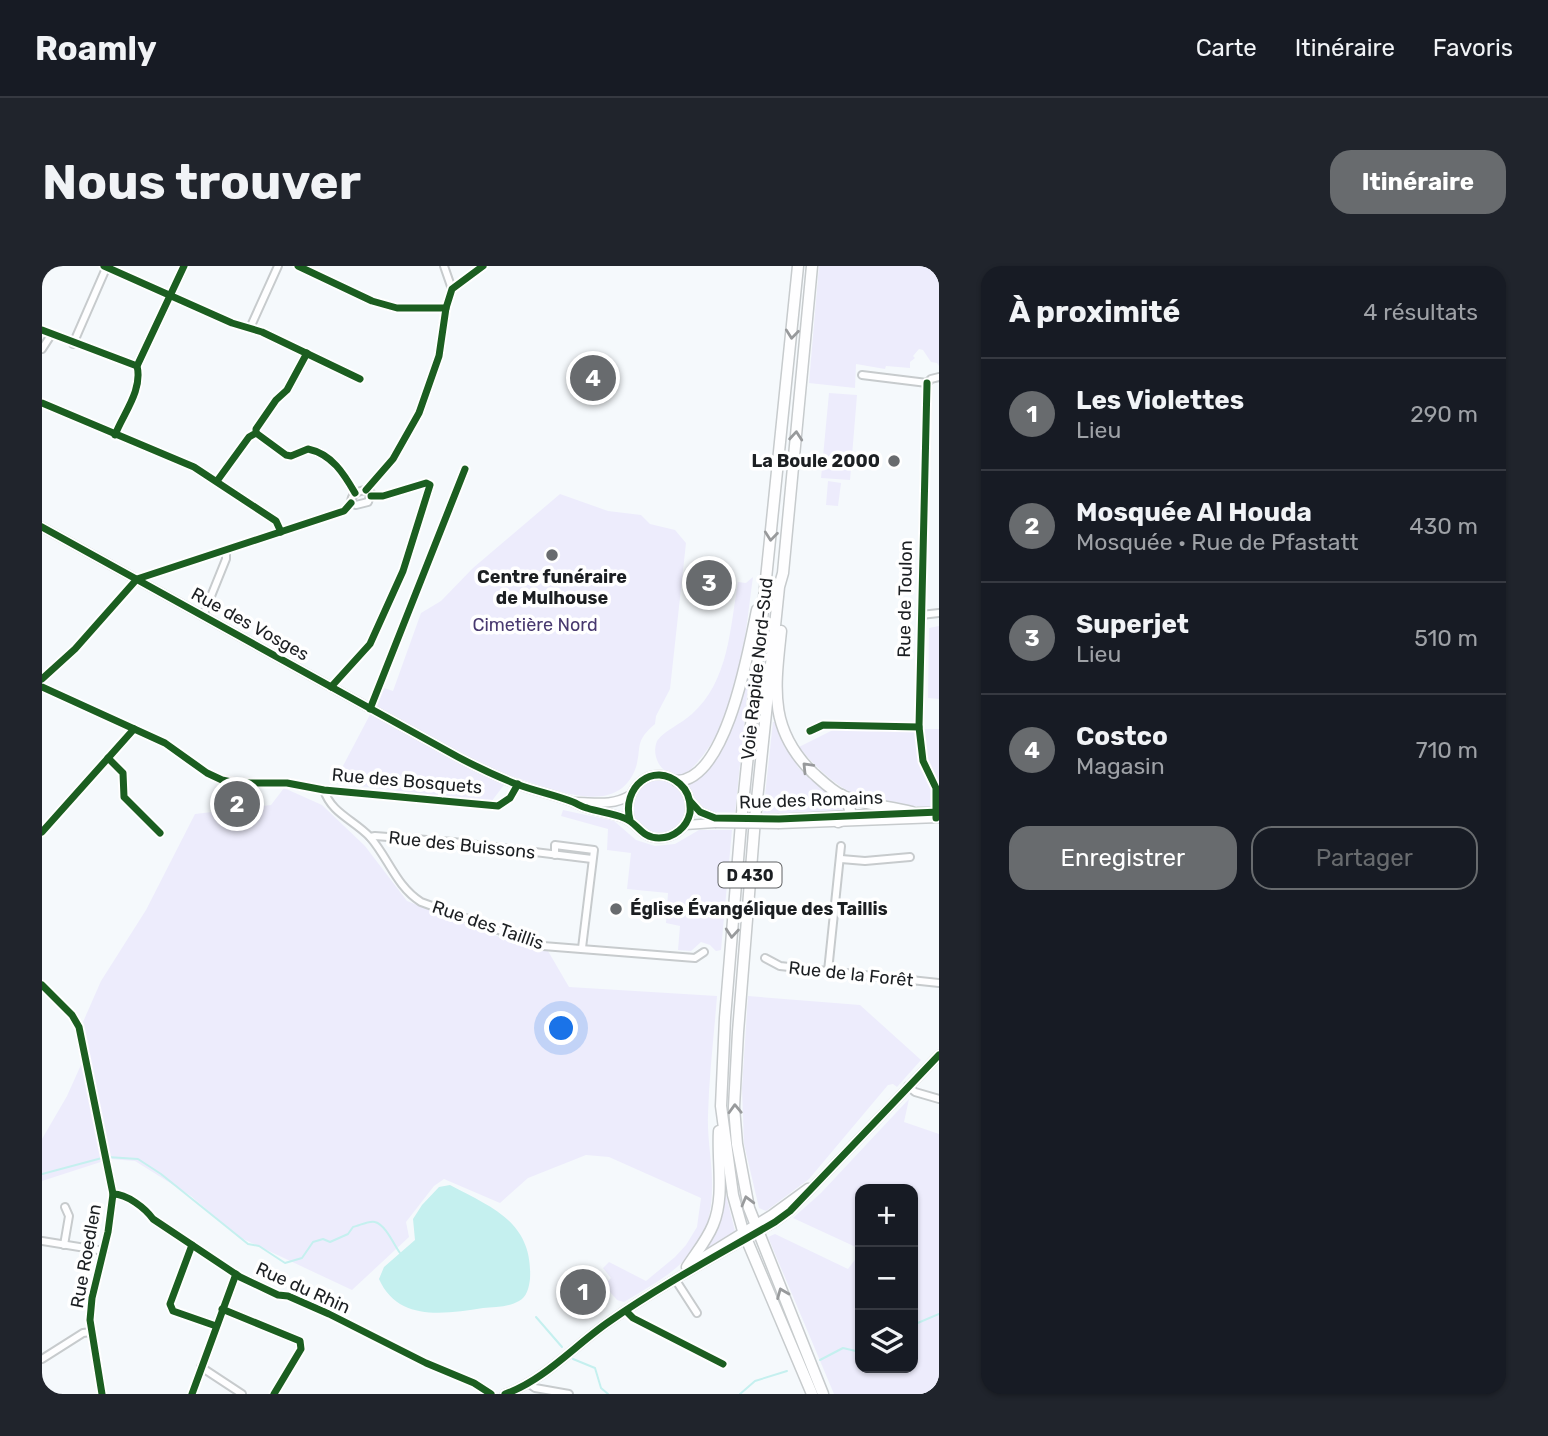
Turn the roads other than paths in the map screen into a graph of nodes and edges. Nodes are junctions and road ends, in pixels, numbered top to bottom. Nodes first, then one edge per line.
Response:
1 (106, 266) edge
2 (184, 266) edge
3 (278, 266) edge
4 (298, 266) edge
5 (444, 266) edge
6 (483, 266) edge
7 (798, 266) edge
8 (812, 266) edge
9 (452, 289) junction
10 (170, 296) junction
11 (446, 308) junction
12 (250, 328) junction
13 (42, 330) edge
14 (51, 335) junction
15 (73, 344) junction
16 (42, 349) edge
17 (307, 353) junction
18 (137, 366) junction
19 (862, 375) dead end
20 (939, 377) edge
21 (360, 379) dead end
22 (927, 383) junction
23 (42, 403) edge
24 (256, 433) junction
25 (115, 435) junction
26 (465, 469) dead end
27 (217, 481) junction
28 (366, 490) junction
29 (355, 493) junction
30 (371, 496) junction
31 (351, 503) junction
32 (42, 527) edge
33 (281, 531) junction
34 (226, 550) junction
35 (767, 573) junction
36 (783, 573) junction
37 (137, 579) junction
38 (939, 613) edge
39 (921, 615) junction
40 (203, 616) junction
41 (42, 679) edge
42 (42, 687) edge
43 (331, 687) junction
44 (370, 709) junction
45 (919, 727) junction
46 (134, 729) junction
47 (810, 731) dead end
48 (108, 758) junction
49 (677, 781) junction
50 (517, 784) junction
51 (324, 790) junction
52 (842, 795) junction
53 (629, 796) junction
54 (690, 801) junction
55 (572, 802) junction
56 (912, 812) junction
57 (938, 815) edge
58 (850, 816) junction
59 (630, 820) junction
60 (715, 820) junction
61 (779, 822) junction
62 (838, 822) junction
63 (685, 825) junction
64 (42, 832) edge
65 (160, 833) dead end
66 (370, 837) junction
67 (841, 846) dead end
68 (555, 855) junction
69 (910, 857) dead end
70 (592, 859) junction
71 (841, 859) junction
72 (582, 948) junction
73 (704, 952) dead end
74 (765, 958) dead end
75 (828, 971) junction
76 (939, 983) edge
77 (42, 985) edge
78 (939, 1055) edge
79 (908, 1086) junction
80 (939, 1099) edge
81 (721, 1106) junction
82 (113, 1194) junction
83 (65, 1207) dead end
84 (756, 1228) junction
85 (744, 1235) junction
86 (42, 1241) edge
87 (64, 1245) junction
88 (192, 1245) junction
89 (104, 1251) junction
90 (687, 1267) junction
91 (236, 1274) junction
92 (675, 1279) junction
93 (222, 1309) junction
94 (626, 1311) junction
95 (697, 1313) dead end
96 (216, 1326) junction
97 (91, 1332) junction
98 (42, 1359) edge
99 (723, 1364) dead end
100 (201, 1367) junction
101 (528, 1383) junction
102 (102, 1394) edge
103 (192, 1394) edge
104 (242, 1394) edge
105 (274, 1394) edge
106 (491, 1394) edge
107 (505, 1394) edge
108 (569, 1394) edge
109 (812, 1394) edge
110 (824, 1394) edge

1 - 10 street
1 - 15 street
2 - 10 street
3 - 12 street
4 - 11 street
5 - 9 street
6 - 9 street
7 -> 35 highway, Voie Rapide Nord-Sud / D 430
36 -> 8 highway, Voie Rapide Nord-Sud / D 430
9 - 11 street
10 - 12 street
10 - 18 street
11 - 28 street
12 - 17 street
13 - 14 street
14 - 15 street
14 - 16 street
15 - 18 street
17 - 21 street
17 - 24 street
18 - 25 street
19 - 22 street
20 - 22 street
22 - 39 street, Rue de Toulon
23 - 25 street
24 - 27 street
24 - 29 street
25 - 27 street
26 - 44 street
27 - 33 street
28 - 29 street
28 - 30 street
29 - 31 street
30 - 31 street
30 - 43 street
31 - 33 street
32 - 37 main road, Rue des Vosges
33 - 34 street
34 - 37 street
34 - 40 street
35 - 49 highway
35 -> 81 highway, Voie Rapide Nord-Sud / D 430
52 -> 36 highway
84 -> 36 highway, Voie Rapide Nord-Sud / D 430
37 - 40 main road, Rue des Vosges
37 - 41 street
38 - 39 street
39 - 45 street, Rue de Toulon
40 - 43 main road, Rue des Vosges
42 - 46 street, Rue des Bosquets
43 - 44 main road, Rue des Vosges
44 - 50 main road, Rue des Vosges
45 - 47 street
45 - 57 street, Rue de Toulon
46 - 48 street
46 - 51 street, Rue des Bosquets
48 - 64 street
48 - 65 street
49 - 53 main road
49 - 54 main road
50 - 51 street, Rue des Bosquets
50 - 55 main road, Rue des Vosges
51 - 66 street, Rue des Taillis
52 - 56 highway
52 - 58 highway
53 - 55 main road
53 - 59 main road
54 - 60 main road, Rue des Romains
54 - 63 main road
55 - 59 main road, Rue des Vosges
56 - 57 main road, Rue des Romains
56 - 58 main road, Rue des Romains
57 - 62 main road, Rue des Romains
58 - 61 main road, Rue des Romains
58 - 62 highway
59 - 63 main road
60 - 61 main road, Rue des Romains, bridge
60 - 63 main road, Rue des Romains
61 - 62 main road, Rue des Romains
66 - 68 street, Rue des Buissons
66 - 72 street, Rue des Taillis
67 - 71 street
68 - 70 street, Rue des Buissons
68 - 70 street, Rue des Buissons
69 - 71 street
70 - 72 street
71 - 75 street
72 - 73 street, Rue des Taillis
74 - 75 street, Rue de la Forêt
75 - 76 street, Rue de la Forêt
77 - 82 street, Rue Roedlen
78 - 79 main road
79 - 80 street
79 - 84 main road
81 - 85 highway, Voie Rapide Nord-Sud / D 430
81 - 90 highway
82 - 88 street, Rue du Rhin
82 - 89 street, Rue Roedlen
83 - 87 street
84 - 85 main road
110 -> 84 highway, D 430
85 - 90 main road
85 - 92 main road
85 - 109 highway, D 430
86 - 87 street
87 - 89 street
88 - 91 street, Rue du Rhin
88 - 96 street
89 - 97 street, Rue Roedlen
90 - 92 main road
91 - 93 street
91 - 106 street, Rue du Rhin
92 - 94 main road
92 - 95 street
93 - 96 street
93 - 105 street
94 - 99 street
94 - 101 main road
96 - 100 street
97 - 98 street
97 - 102 street, Rue Roedlen
100 - 103 street
100 - 104 street
101 - 107 main road
101 - 108 street

